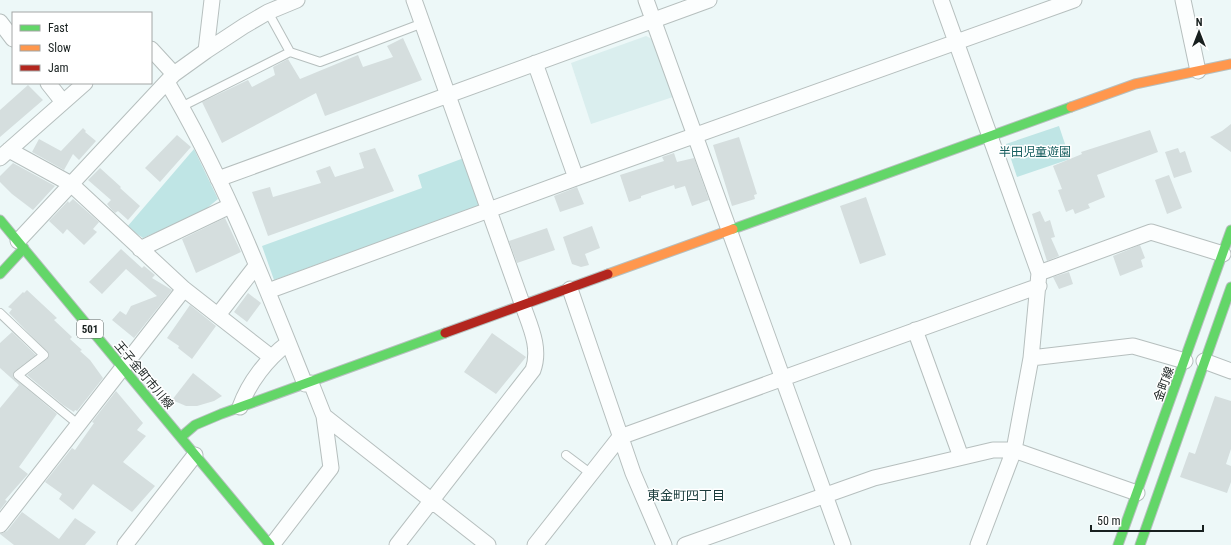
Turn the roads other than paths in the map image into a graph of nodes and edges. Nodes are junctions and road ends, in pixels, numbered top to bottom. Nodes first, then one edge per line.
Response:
1 (212, 0) edge
2 (297, 0) edge
3 (414, 0) edge
4 (646, 0) edge
5 (708, 0) edge
6 (941, 0) edge
7 (1074, 0) edge
8 (1183, 0) edge
9 (268, 12) junction
10 (654, 20) junction
11 (0, 22) edge
12 (423, 23) junction
13 (12, 38) edge
14 (956, 42) junction
15 (152, 50) edge
16 (206, 50) junction
17 (290, 52) junction
18 (535, 63) junction
19 (1231, 64) edge
20 (1198, 71) junction
21 (171, 78) junction
22 (49, 84) edge
23 (84, 84) edge
24 (448, 94) junction
25 (63, 102) junction
26 (181, 106) junction
27 (695, 136) junction
28 (990, 136) junction
29 (5, 154) edge
30 (576, 178) junction
31 (218, 179) junction
32 (71, 184) junction
33 (230, 206) junction
34 (490, 210) junction
35 (0, 220) edge
36 (1231, 230) edge
37 (728, 231) junction
38 (21, 245) junction
39 (140, 249) junction
40 (1222, 254) junction
41 (256, 266) junction
42 (0, 274) edge
43 (1039, 279) junction
44 (1231, 287) edge
45 (570, 289) junction
46 (184, 290) junction
47 (268, 291) junction
48 (523, 306) junction
49 (0, 313) edge
50 (218, 316) junction
51 (915, 330) junction
52 (288, 342) junction
53 (271, 357) junction
54 (1031, 358) junction
55 (1185, 361) junction
56 (1204, 361) junction
57 (123, 368) junction
58 (1231, 372) edge
59 (782, 378) junction
60 (308, 384) junction
61 (240, 407) junction
62 (324, 416) junction
63 (79, 425) junction
64 (620, 437) junction
65 (181, 438) junction
66 (1014, 450) junction
67 (195, 455) junction
68 (566, 455) dead end
69 (961, 457) junction
70 (590, 473) junction
71 (1137, 493) junction
72 (823, 495) junction
73 (432, 500) junction
74 (0, 525) edge
75 (125, 545) edge
76 (271, 545) edge
77 (397, 545) edge
78 (488, 545) edge
79 (535, 545) edge
80 (664, 545) edge
81 (685, 545) edge
82 (843, 545) edge
83 (978, 545) edge
84 (1118, 545) edge
85 (1140, 545) edge

1 - 16 street
2 - 9 street
3 - 12 street
4 - 10 street
5 - 10 street
6 - 14 street
7 - 14 street
8 - 20 street
9 - 16 street
9 - 17 lane
10 - 18 street
10 - 27 street
11 - 13 street
12 - 17 lane
12 - 24 street
14 - 27 street
14 - 28 street
15 - 21 street
16 - 21 street
17 - 26 lane
18 - 24 street
18 - 30 street
19 - 20 street
20 - 28 street
21 - 26 street
21 - 32 street
22 - 25 street
23 - 25 street
24 - 31 street
24 - 34 street
25 - 29 street
26 - 31 street
27 - 30 street
27 - 37 street
28 - 37 street
28 - 43 street
29 - 32 street
30 - 34 street
31 - 33 street
32 - 38 street
32 - 39 street
33 - 39 street
33 - 41 street
34 - 47 street
34 - 48 street
35 - 38 street, 王子金町市川線 / 501
36 - 40 street, 金町線
37 - 45 street
37 - 59 street
38 - 42 street
38 - 57 street, 王子金町市川線 / 501
39 - 46 street
40 - 43 street
40 - 55 street, 金町線
41 - 47 street
41 - 50 street
43 - 51 street
43 - 54 street
44 - 56 street
45 - 48 street
45 - 64 street
46 - 50 street
46 - 57 street
47 - 52 street
48 - 60 street
48 - 73 street
49 - 63 lane
50 - 53 street
51 - 59 street
51 - 69 street
52 - 53 street
52 - 60 street
53 - 61 street
54 - 55 street
54 - 66 street
55 - 71 street, 金町線
56 - 58 street
56 - 85 street
57 - 63 street
57 - 65 street, 王子金町市川線 / 501
59 - 64 street
59 - 72 street
60 - 61 street
60 - 62 street
61 - 65 street
62 - 73 street
62 - 76 street
63 - 74 street
64 - 70 street
64 - 80 street
65 - 67 street, 王子金町市川線 / 501
66 - 69 street
66 - 71 street
66 - 83 street
67 - 75 street
67 - 76 street, 王子金町市川線 / 501
68 - 70 lane
69 - 72 street
70 - 79 street
71 - 84 street, 金町線
72 - 81 street
72 - 82 street
73 - 77 street
73 - 78 street

